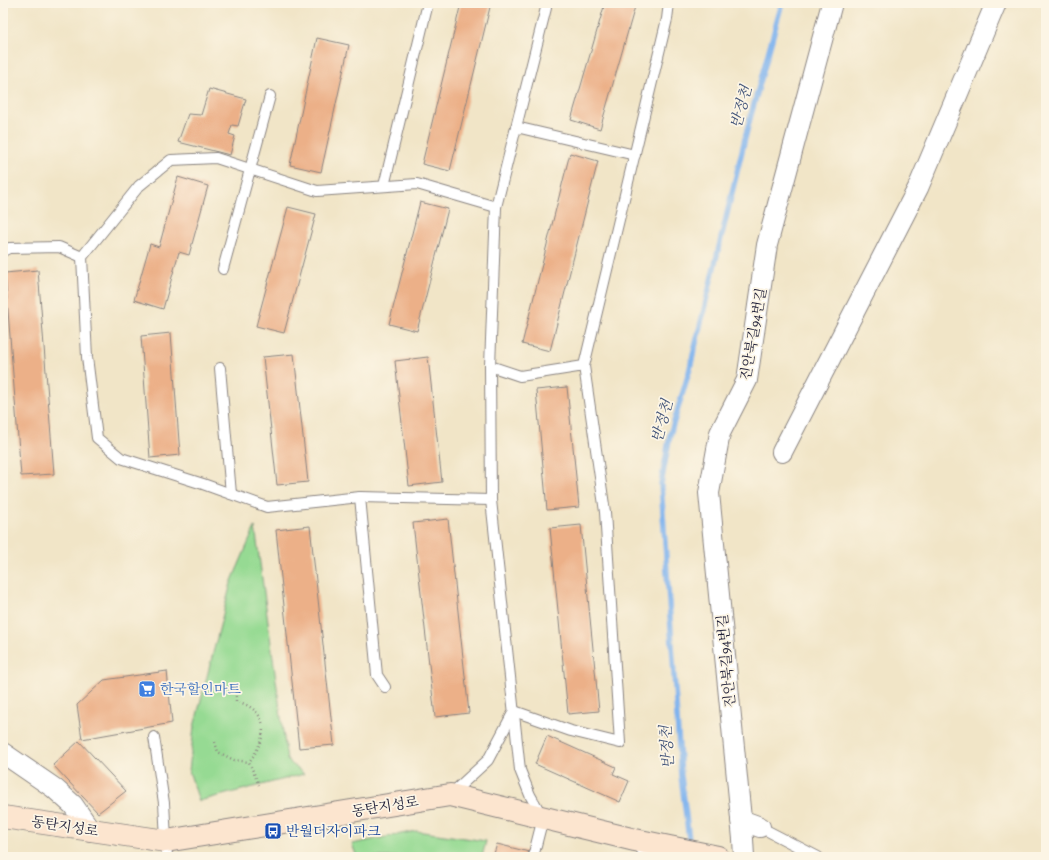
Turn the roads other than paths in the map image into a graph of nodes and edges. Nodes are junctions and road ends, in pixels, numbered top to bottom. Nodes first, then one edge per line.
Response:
1 (428, 3) edge
2 (545, 3) edge
3 (669, 3) edge
4 (832, 3) edge
5 (996, 3) edge
6 (270, 96) dead end
7 (516, 128) junction
8 (635, 155) junction
9 (251, 169) junction
10 (384, 186) junction
11 (496, 207) junction
12 (3, 251) edge
13 (82, 257) junction
14 (223, 269) dead end
15 (490, 366) junction
16 (584, 366) junction
17 (220, 368) dead end
18 (782, 452) dead end
19 (231, 494) junction
20 (360, 497) junction
21 (491, 500) junction
22 (385, 687) dead end
23 (514, 711) junction
24 (154, 737) dead end
25 (3, 753) edge
26 (450, 796) junction
27 (3, 817) edge
28 (543, 818) junction
29 (760, 827) joint
30 (91, 831) junction
31 (743, 839) edge
32 (642, 846) edge
33 (166, 849) edge
34 (533, 857) edge
35 (718, 857) edge
36 (818, 857) edge

1 - 10 lane
2 - 7 lane
3 - 8 lane
4 - 31 street, 진안북길94번길
5 - 18 street
6 - 9 lane
7 - 8 lane
7 - 11 lane
8 - 16 lane
9 - 10 lane
9 - 13 lane
9 - 14 lane
10 - 11 lane
11 - 15 lane
12 - 13 lane
13 - 19 lane
15 - 16 lane
15 - 21 lane
16 - 23 lane
17 - 19 lane
19 - 20 lane
20 - 21 lane
20 - 22 lane
21 - 23 lane
23 - 26 lane
23 - 28 lane
24 - 33 lane
25 - 30 street
26 - 28 main road, 동탄지성로
26 - 33 main road, 동탄지성로
27 - 30 main road, 동탄지성로
28 - 32 main road, 동탄지성로
28 - 34 lane
29 - 31 street
29 - 36 lane
30 - 33 main road, 동탄지성로
32 - 35 main road, 동탄지성로

